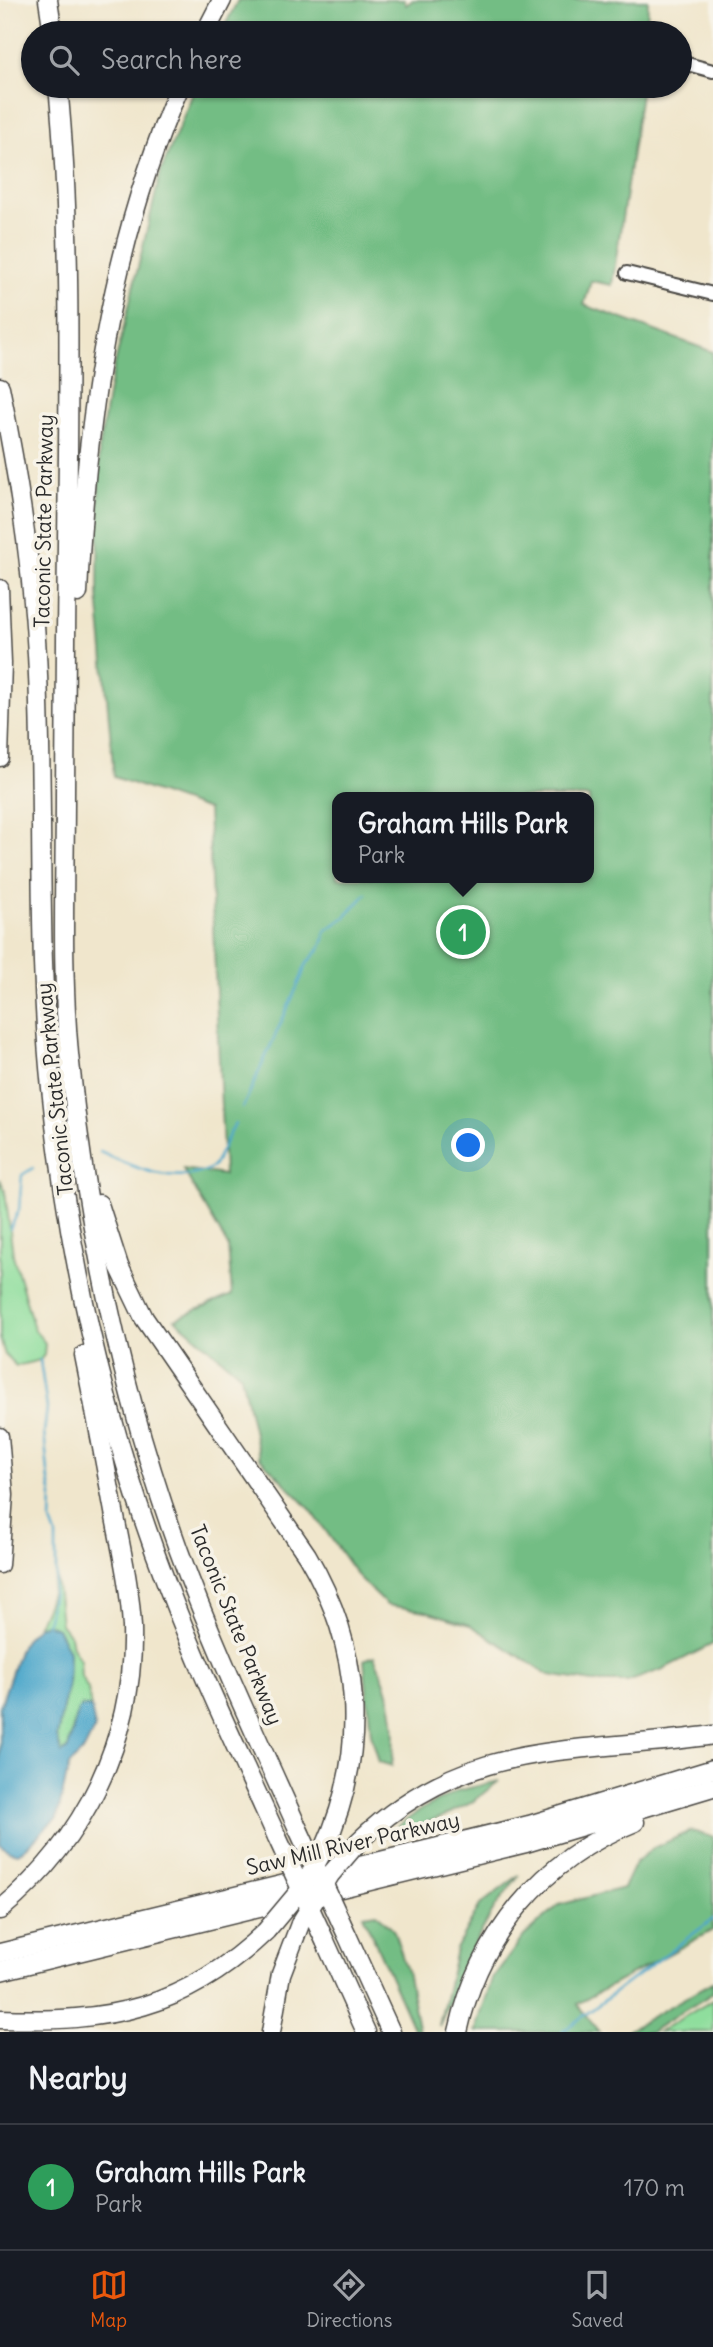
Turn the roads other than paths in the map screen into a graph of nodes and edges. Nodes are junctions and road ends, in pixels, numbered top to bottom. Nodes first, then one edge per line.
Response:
1 (48, 0) edge
2 (222, 0) edge
3 (51, 21) edge
4 (211, 21) edge
5 (692, 65) edge
6 (713, 71) edge
7 (59, 98) edge
8 (175, 98) edge
9 (627, 273) dead end
10 (713, 294) edge
11 (0, 387) edge
12 (0, 588) edge
13 (65, 706) junction
14 (0, 758) edge
15 (78, 1125) junction
16 (76, 1264) junction
17 (0, 1436) edge
18 (0, 1565) edge
19 (713, 1735) edge
20 (713, 1769) edge
21 (713, 1787) edge
22 (713, 1795) edge
23 (0, 1910) edge
24 (0, 1953) edge
25 (0, 1970) edge
26 (0, 2019) edge
27 (271, 2032) edge
28 (366, 2032) edge
29 (391, 2032) edge
30 (458, 2032) edge

1 - 3 highway
2 - 4 highway
5 - 6 street
7 - 13 highway, Taconic State Parkway
8 - 13 highway
9 - 10 street
11 - 16 highway, Taconic State Parkway
12 - 14 main road
13 - 15 highway, Taconic State Parkway
15 - 26 highway, bridge
15 - 29 highway, Taconic State Parkway, bridge
16 - 23 highway
16 - 28 highway, Taconic State Parkway, bridge
17 - 18 main road
19 - 27 highway, bridge
20 - 24 highway, Saw Mill River Parkway
21 - 25 highway, Saw Mill River Parkway
22 - 30 highway

